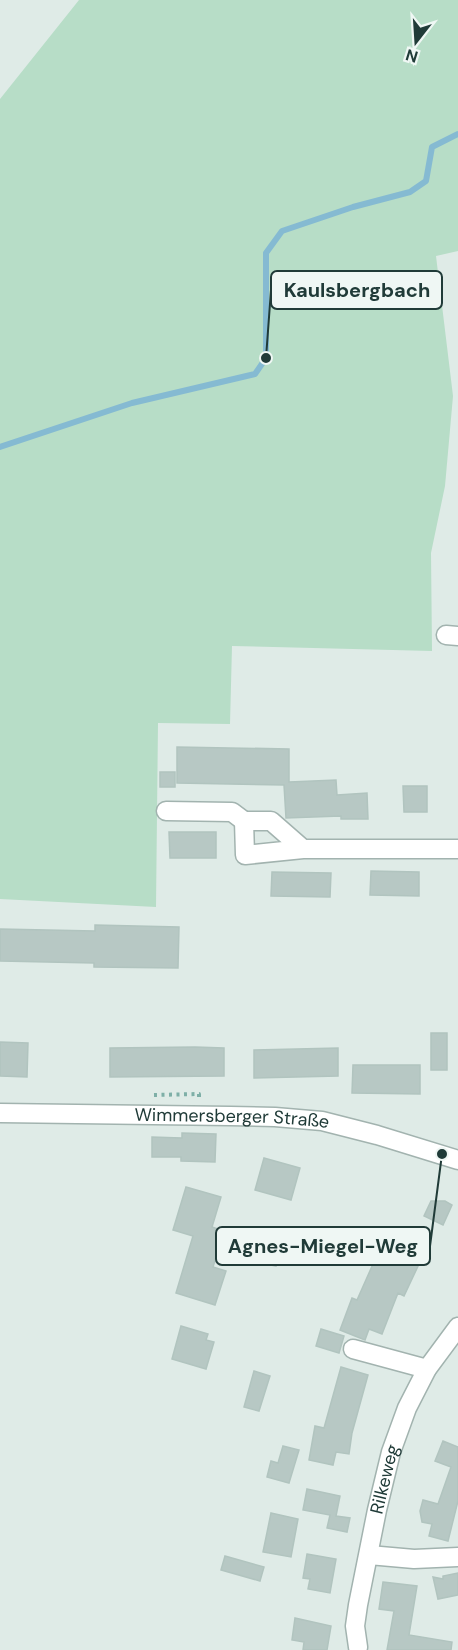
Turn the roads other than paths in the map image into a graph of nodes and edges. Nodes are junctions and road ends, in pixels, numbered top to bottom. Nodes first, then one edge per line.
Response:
1 (166, 811) dead end
2 (244, 821) junction
3 (303, 849) junction
4 (458, 849) edge
5 (0, 1113) edge
6 (458, 1160) edge
7 (458, 1327) edge
8 (353, 1349) dead end
9 (427, 1369) junction
10 (369, 1556) junction
11 (458, 1557) edge
12 (358, 1647) dead end

1 - 2 street
2 - 3 street
2 - 3 street
3 - 4 street
5 - 6 street, Wimmersberger Straße
7 - 9 street, Rilkeweg
8 - 9 street
9 - 10 street, Rilkeweg
10 - 11 street
10 - 12 street, Rilkeweg

